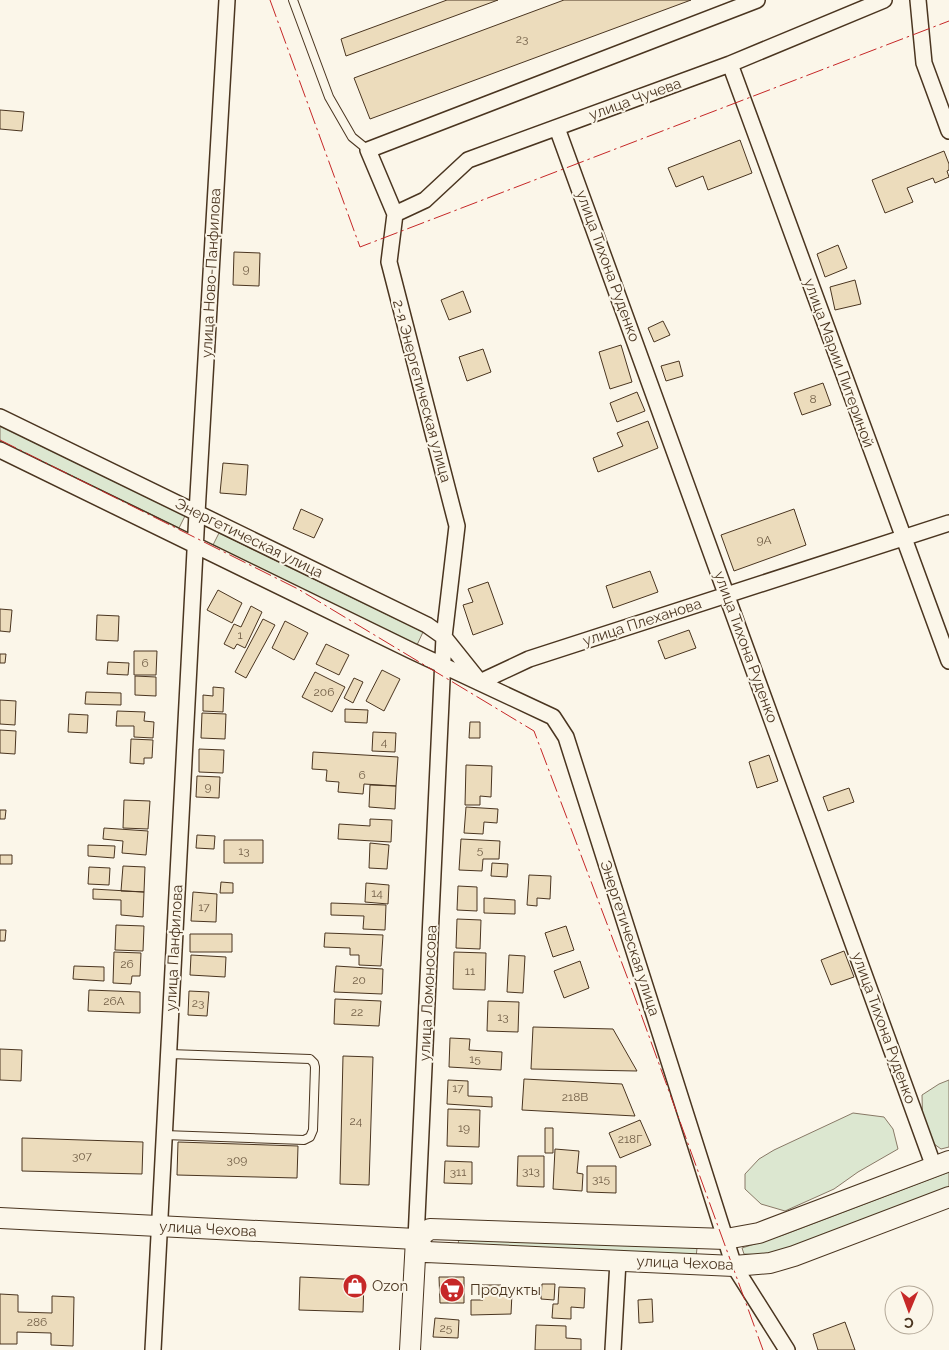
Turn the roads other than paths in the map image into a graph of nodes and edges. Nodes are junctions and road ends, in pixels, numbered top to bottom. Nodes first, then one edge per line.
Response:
1 (227, 0) edge
2 (293, 0) edge
3 (757, 0) edge
4 (884, 0) edge
5 (918, 0) edge
6 (730, 64) junction
7 (557, 128) junction
8 (949, 131) edge
9 (368, 150) junction
10 (396, 214) junction
11 (0, 417) edge
12 (0, 450) edge
13 (197, 513) junction
14 (949, 523) edge
15 (903, 538) junction
16 (195, 546) junction
17 (726, 595) junction
18 (444, 637) junction
19 (949, 661) edge
20 (444, 666) junction
21 (480, 682) junction
22 (168, 1054) junction
23 (164, 1135) junction
24 (941, 1164) edge
25 (948, 1199) edge
26 (0, 1218) edge
27 (159, 1226) junction
28 (416, 1239) junction
29 (726, 1239) junction
30 (618, 1261) junction
31 (734, 1266) junction
32 (153, 1350) edge
33 (410, 1350) edge
34 (613, 1350) edge
35 (786, 1350) edge

1 - 13 street, улица Ново-Панфилова
2 - 9 lane
3 - 9 street
4 - 6 street, улица Чучева
5 - 8 street
6 - 7 street, улица Чучева
6 - 15 street, улица Марии Питериной
7 - 10 street, улица Чучева
7 - 17 street, улица Тихона Руденко
9 - 10 street
10 - 18 street, 2-я Энергетическая улица
11 - 13 street, Энергетическая улица
12 - 16 street, Энергетическая улица
13 - 16 street, улица Ново-Панфилова
13 - 18 street, Энергетическая улица
14 - 15 street, улица Плеханова
15 - 17 street, улица Плеханова
15 - 19 street, улица Марии Питериной
16 - 20 street, Энергетическая улица
16 - 22 street, улица Панфилова
17 - 21 street, улица Плеханова
17 - 24 street, улица Тихона Руденко
18 - 20 street, улица Ломоносова
18 - 21 street, Энергетическая улица
20 - 21 street, Энергетическая улица
20 - 28 street, улица Ломоносова
21 - 29 street, Энергетическая улица
22 - 23 street, улица Панфилова
22 - 23 lane
23 - 27 street, улица Панфилова
24 - 29 main road, улица Чехова
25 - 31 main road, улица Чехова
26 - 27 main road, улица Чехова
27 - 28 main road, улица Чехова
27 - 32 street, улица Панфилова
28 - 29 main road, улица Чехова
28 - 30 main road, улица Чехова
28 - 33 main road, улица Ломоносова
29 - 31 street, Энергетическая улица
30 - 31 main road, улица Чехова
30 - 34 street
31 - 35 street

